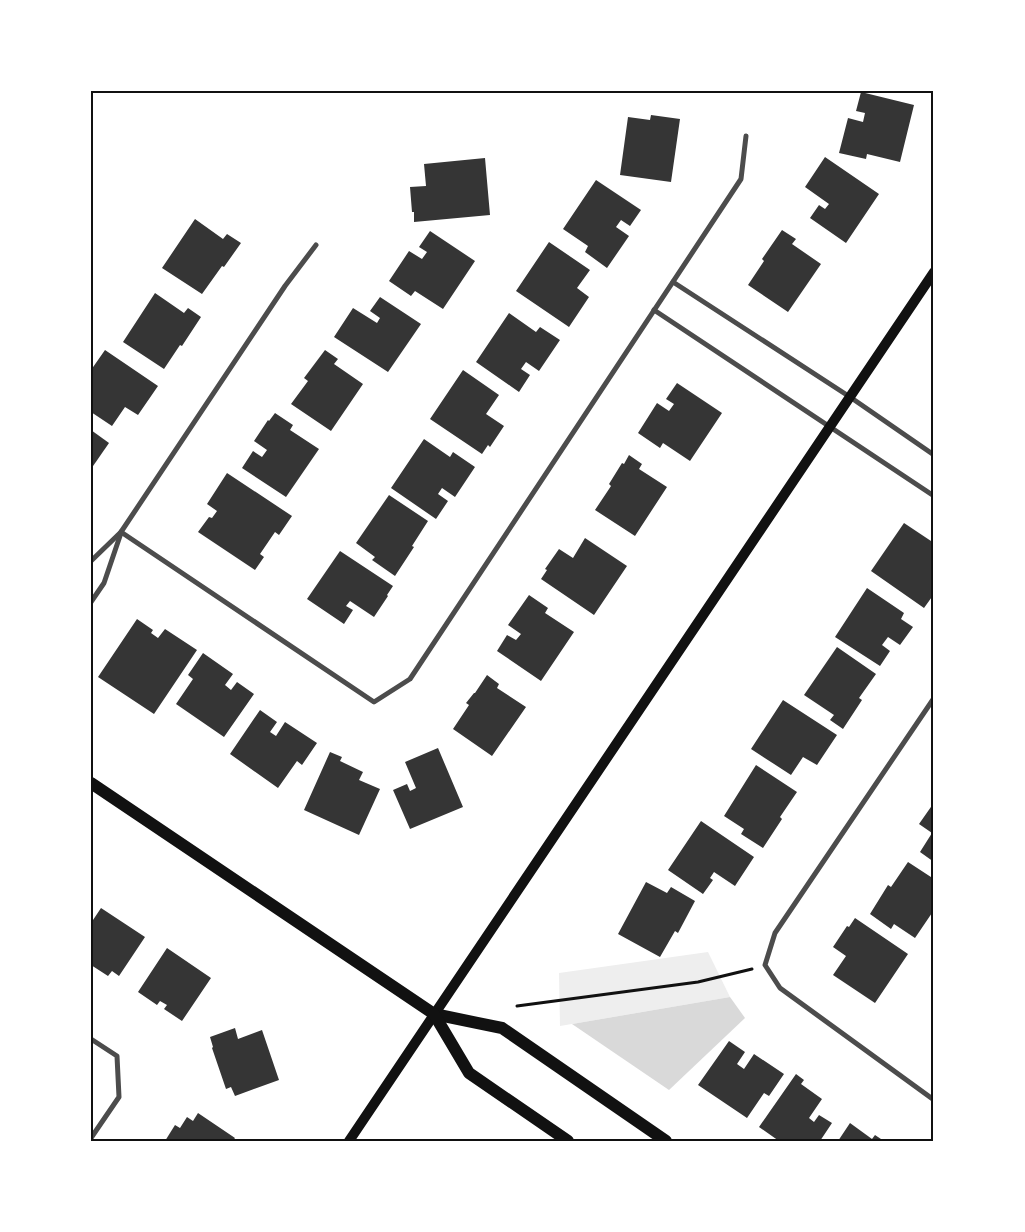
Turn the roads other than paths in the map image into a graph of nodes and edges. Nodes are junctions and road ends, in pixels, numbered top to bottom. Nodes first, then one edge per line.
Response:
1 (746, 136) dead end
2 (316, 245) dead end
3 (934, 272) edge
4 (673, 282) junction
5 (654, 310) junction
6 (850, 397) junction
7 (830, 426) junction
8 (934, 454) edge
9 (934, 496) edge
10 (121, 532) junction
11 (91, 561) edge
12 (91, 602) edge
13 (934, 698) edge
14 (91, 783) edge
15 (434, 1014) junction
16 (91, 1039) edge
17 (934, 1100) edge
18 (91, 1138) edge
19 (349, 1141) edge
20 (568, 1141) edge
21 (666, 1141) edge

1 - 4 street
2 - 10 street
3 - 6 main road
4 - 5 street
4 - 6 street
5 - 7 street
5 - 10 street
6 - 7 main road
6 - 8 street
7 - 9 street
7 - 15 main road
10 - 11 street
10 - 12 street
13 - 17 street
14 - 15 main road
15 - 19 main road
15 - 20 main road
15 - 21 main road
16 - 18 street

